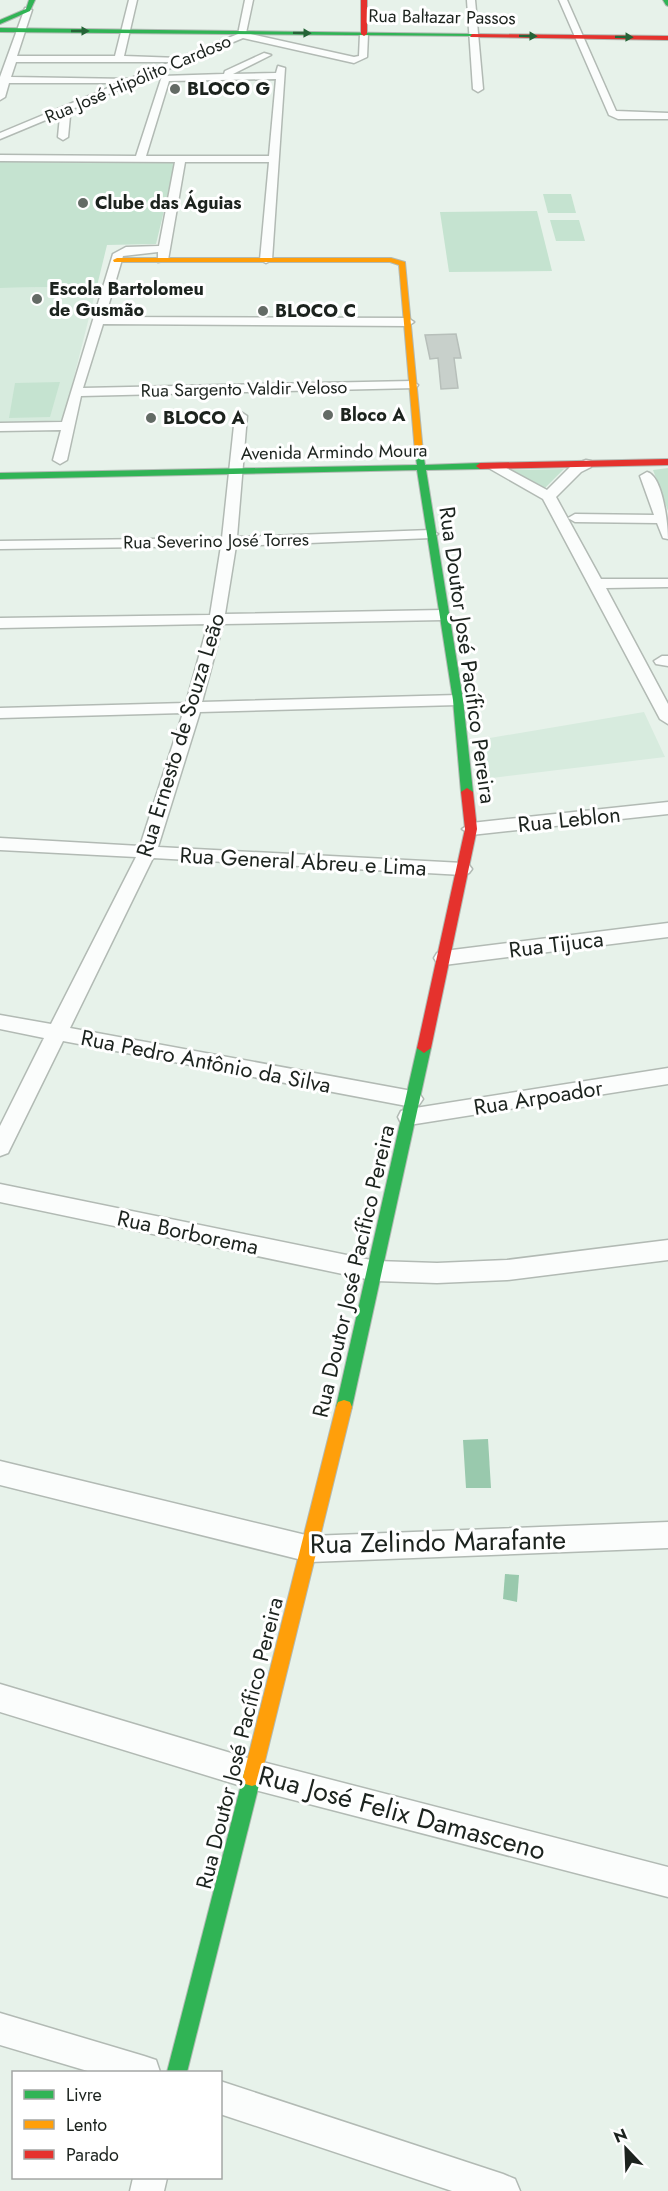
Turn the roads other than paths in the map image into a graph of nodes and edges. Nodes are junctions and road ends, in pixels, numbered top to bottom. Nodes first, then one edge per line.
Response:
1 (133, 0) edge
2 (249, 0) edge
3 (364, 0) edge
4 (471, 0) edge
5 (563, 0) edge
6 (30, 5) edge
7 (0, 22) edge
8 (0, 30) edge
9 (21, 31) junction
10 (126, 31) junction
11 (243, 34) junction
12 (364, 34) junction
13 (476, 35) junction
14 (580, 37) junction
15 (668, 38) edge
16 (267, 55) dead end
17 (119, 58) junction
18 (11, 59) junction
19 (185, 59) junction
20 (222, 76) junction
21 (3, 80) edge
22 (135, 80) junction
23 (161, 84) junction
24 (478, 89) dead end
25 (0, 97) edge
26 (65, 116) junction
27 (668, 116) edge
28 (0, 136) edge
29 (63, 137) dead end
30 (0, 147) edge
31 (0, 158) edge
32 (140, 158) junction
33 (181, 159) junction
34 (274, 159) junction
35 (163, 254) junction
36 (117, 260) joint
37 (266, 260) junction
38 (97, 320) junction
39 (408, 322) junction
40 (412, 385) junction
41 (76, 392) junction
42 (241, 416) dead end
43 (68, 426) junction
44 (0, 427) edge
45 (668, 454) edge
46 (60, 460) dead end
47 (653, 462) junction
48 (668, 462) edge
49 (586, 464) junction
50 (494, 467) junction
51 (422, 469) junction
52 (238, 471) junction
53 (0, 476) edge
54 (647, 476) dead end
55 (549, 496) junction
56 (575, 518) dead end
57 (663, 519) junction
58 (431, 534) junction
59 (668, 535) edge
60 (229, 542) junction
61 (0, 545) edge
62 (668, 583) edge
63 (596, 584) junction
64 (443, 615) junction
65 (217, 618) junction
66 (0, 623) edge
67 (458, 700) junction
68 (194, 707) junction
69 (0, 713) edge
70 (668, 719) edge
71 (668, 808) edge
72 (471, 829) junction
73 (0, 844) edge
74 (147, 853) junction
75 (463, 869) junction
76 (668, 930) edge
77 (444, 958) junction
78 (0, 1022) edge
79 (57, 1033) junction
80 (668, 1076) edge
81 (410, 1108) junction
82 (0, 1147) edge
83 (0, 1193) edge
84 (668, 1250) edge
85 (376, 1271) junction
86 (0, 1473) edge
87 (668, 1535) edge
88 (310, 1549) junction
89 (0, 1698) edge
90 (251, 1774) junction
91 (668, 1881) edge
92 (0, 2029) edge
93 (137, 2071) edge
94 (177, 2071) edge
95 (222, 2098) edge
96 (503, 2191) edge

1 - 10 street
2 - 11 street, Rua José Hipólito Cardoso
3 - 12 street
4 - 13 street
5 - 14 street
6 - 7 street
6 - 9 street
8 - 9 street, Rua Baltazar Passos
9 -> 10 street, Rua Baltazar Passos
9 - 18 street
10 - 11 street, Rua Baltazar Passos
10 - 17 street
11 -> 12 street, Rua Baltazar Passos
11 - 12 street
11 - 19 street, Rua José Hipólito Cardoso
12 - 13 street, Rua Baltazar Passos
13 -> 14 street, Rua Baltazar Passos
13 - 24 street
14 -> 15 street, Rua Baltazar Passos
14 - 27 street
16 - 20 street
17 - 18 street
17 - 19 street
18 - 21 street
19 - 22 street, Rua José Hipólito Cardoso
20 - 23 street
20 - 34 street
21 - 22 street
21 - 25 street
22 - 28 street, Rua José Hipólito Cardoso
23 - 26 street
23 - 32 street
26 - 29 street
26 - 30 street
31 - 32 street
32 - 33 street
33 - 34 street
33 - 35 street
34 - 37 street
35 - 36 street
35 - 37 street
36 - 38 street
37 - 39 street, Rua Doutor José Pacífico Pereira
38 - 39 street
38 - 41 street
39 - 40 street, Rua Doutor José Pacífico Pereira
40 - 41 street, Rua Sargento Valdir Veloso
40 - 51 street, Rua Doutor José Pacífico Pereira
41 - 43 street
42 - 52 street, Rua Ernesto de Souza Leão
43 - 44 street
43 - 46 street
45 - 47 street
47 - 48 street, Avenida Armindo Moura
47 - 49 street, Avenida Armindo Moura
49 - 50 street, Avenida Armindo Moura
49 - 55 street
50 - 51 street, Avenida Armindo Moura
50 - 55 street
51 - 52 street, Avenida Armindo Moura
51 - 58 street, Rua Doutor José Pacífico Pereira
52 - 53 street, Avenida Armindo Moura
52 - 60 street, Rua Ernesto de Souza Leão
54 - 57 street
55 - 63 street
56 - 57 street
57 - 59 street
58 - 60 street, Rua Severino José Torres
58 - 64 street, Rua Doutor José Pacífico Pereira
60 - 61 street, Rua Severino José Torres
60 - 65 street, Rua Ernesto de Souza Leão
62 - 63 street
63 - 70 street
64 - 65 street
64 - 67 street, Rua Doutor José Pacífico Pereira
65 - 66 street
65 - 68 street, Rua Ernesto de Souza Leão
67 - 68 street
67 - 72 street, Rua Doutor José Pacífico Pereira
68 - 69 street
68 - 74 street, Rua Ernesto de Souza Leão
71 - 72 street, Rua Leblon
72 - 75 street, Rua Doutor José Pacífico Pereira
73 - 74 street, Rua General Abreu e Lima
74 - 75 street, Rua General Abreu e Lima
74 - 79 street, Rua Ernesto de Souza Leão
75 - 77 street, Rua Doutor José Pacífico Pereira
76 - 77 street, Rua Tijuca
77 - 81 street, Rua Doutor José Pacífico Pereira
78 - 79 street, Rua Pedro Antônio da Silva
79 - 81 street, Rua Pedro Antônio da Silva
79 - 82 street, Rua Ernesto de Souza Leão
80 - 81 street, Rua Arpoador
81 - 85 street, Rua Doutor José Pacífico Pereira
83 - 85 street, Rua Borborema
84 - 85 street, Rua Borborema
85 - 88 street, Rua Doutor José Pacífico Pereira
86 - 88 street, Rua Zelindo Marafante
87 - 88 street, Rua Zelindo Marafante
88 - 90 street, Rua Doutor José Pacífico Pereira
89 - 90 street, Rua José Felix Damasceno
90 - 91 street, Rua José Felix Damasceno
90 - 94 street, Rua Doutor José Pacífico Pereira
92 - 93 street
95 - 96 street

